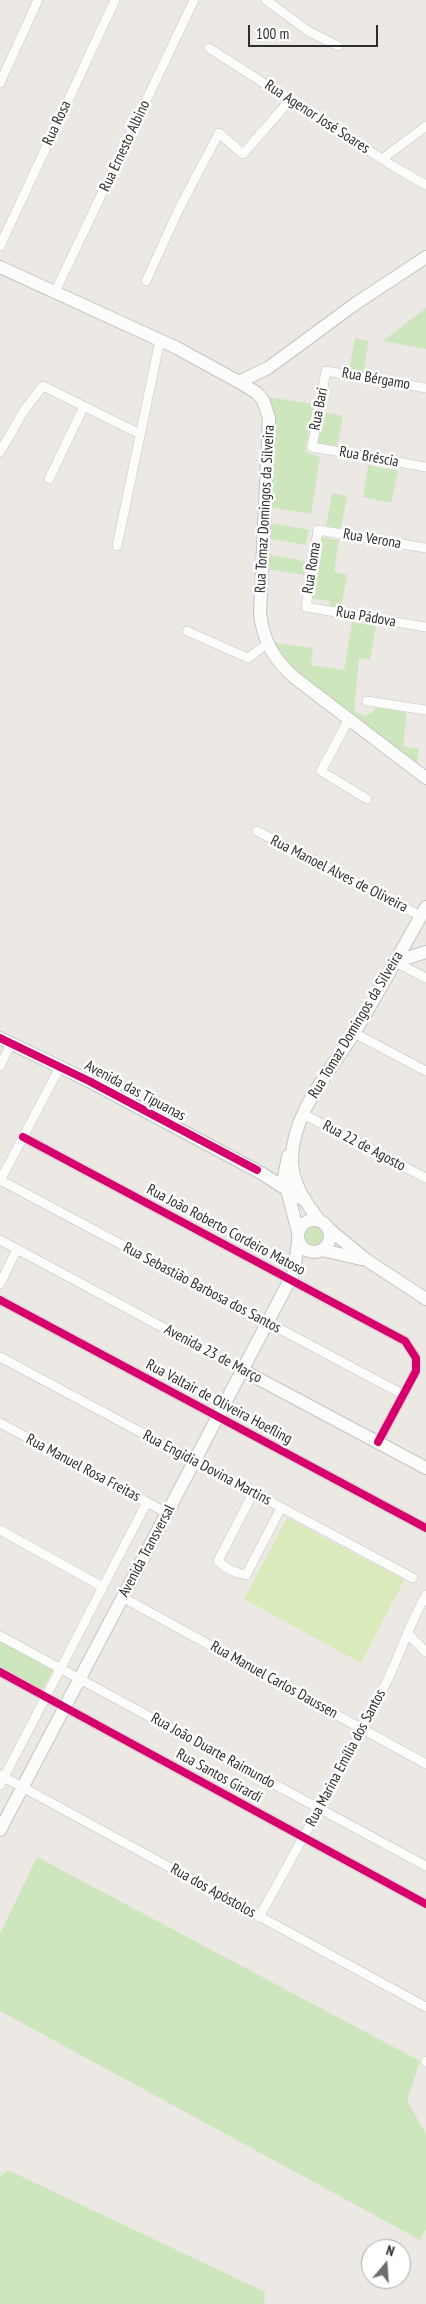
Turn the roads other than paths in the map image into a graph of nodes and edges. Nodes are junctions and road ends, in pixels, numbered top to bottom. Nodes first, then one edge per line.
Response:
1 (38, 0) edge
2 (115, 0) edge
3 (194, 0) edge
4 (266, 0) edge
5 (338, 46) dead end
6 (209, 48) dead end
7 (0, 83) edge
8 (290, 100) junction
9 (426, 126) edge
10 (382, 159) junction
11 (426, 185) edge
12 (0, 246) edge
13 (426, 257) edge
14 (0, 267) edge
15 (146, 281) dead end
16 (55, 292) junction
17 (160, 340) junction
18 (268, 368) junction
19 (326, 371) joint
20 (239, 382) junction
21 (426, 388) edge
22 (257, 393) junction
23 (84, 406) junction
24 (140, 434) junction
25 (312, 447) joint
26 (0, 452) edge
27 (426, 467) edge
28 (49, 479) dead end
29 (318, 530) joint
30 (117, 546) dead end
31 (426, 548) edge
32 (306, 607) joint
33 (426, 627) edge
34 (187, 631) dead end
35 (267, 644) junction
36 (367, 701) dead end
37 (426, 710) edge
38 (349, 719) junction
39 (426, 778) edge
40 (367, 799) dead end
41 (257, 831) dead end
42 (424, 917) edge
43 (426, 952) edge
44 (395, 962) junction
45 (426, 978) edge
46 (354, 1033) junction
47 (6, 1041) edge
48 (0, 1066) edge
49 (60, 1067) junction
50 (426, 1071) edge
51 (303, 1114) junction
52 (23, 1137) junction
53 (293, 1145) junction
54 (285, 1164) junction
55 (426, 1178) edge
56 (272, 1179) junction
57 (0, 1180) edge
58 (285, 1187) junction
59 (304, 1200) junction
60 (319, 1220) junction
61 (329, 1229) junction
62 (298, 1237) junction
63 (0, 1240) edge
64 (17, 1249) junction
65 (320, 1251) junction
66 (365, 1259) junction
67 (291, 1276) junction
68 (0, 1284) edge
69 (426, 1299) edge
70 (0, 1300) edge
71 (267, 1322) junction
72 (0, 1357) edge
73 (242, 1370) junction
74 (404, 1395) junction
75 (218, 1416) junction
76 (0, 1423) edge
77 (378, 1442) junction
78 (194, 1461) junction
79 (426, 1468) edge
80 (252, 1493) junction
81 (147, 1502) junction
82 (281, 1508) junction
83 (166, 1513) junction
84 (426, 1528) edge
85 (0, 1530) edge
86 (413, 1578) dead end
87 (103, 1587) junction
88 (426, 1595) edge
89 (122, 1597) junction
90 (407, 1633) junction
91 (0, 1636) edge
92 (426, 1652) edge
93 (61, 1668) junction
94 (0, 1672) edge
95 (80, 1678) junction
96 (46, 1697) junction
97 (64, 1707) junction
98 (363, 1729) junction
99 (426, 1764) edge
100 (1, 1779) edge
101 (22, 1787) junction
102 (319, 1809) junction
103 (0, 1830) edge
104 (303, 1838) junction
105 (426, 1866) edge
106 (426, 1904) edge
107 (259, 1917) junction
108 (426, 2007) edge

1 - 7 street
2 - 12 street, Rua Rosa
3 - 16 street, Rua Ernesto Albino
4 - 5 street
6 - 8 street, Rua Agenor José Soares
8 - 10 street, Rua Agenor José Soares
8 - 15 street
9 - 10 street
10 - 11 street, Rua Agenor José Soares
13 - 18 main road
14 - 16 main road
16 - 17 main road
17 - 20 main road
17 - 24 street
18 - 20 main road
18 - 22 main road
19 - 21 street, Rua Bérgamo
19 - 25 street, Rua Bari
20 - 22 main road
22 - 35 main road, Rua Tomaz Domingos da Silveira
23 - 24 street
23 - 26 street
23 - 28 street
24 - 30 street
25 - 27 street, Rua Bréscia
29 - 31 street, Rua Verona
29 - 32 street, Rua Roma
32 - 33 street, Rua Pádova
34 - 35 street
35 - 38 main road, Rua Tomaz Domingos da Silveira
36 - 37 street
38 - 39 main road, Rua Tomaz Domingos da Silveira
38 - 40 street
41 - 42 street, Rua Manoel Alves de Oliveira
42 - 44 main road, Rua Tomaz Domingos da Silveira
43 - 44 main road
44 - 45 street
44 - 46 main road, Rua Tomaz Domingos da Silveira
46 - 50 street
46 - 51 main road, Rua Tomaz Domingos da Silveira
47 - 48 street
47 - 49 main road, Avenida das Tipuanas
49 - 52 street
49 - 56 main road, Avenida das Tipuanas
51 - 53 main road, Rua Tomaz Domingos da Silveira
51 - 55 street, Rua 22 de Agosto
52 - 57 street
52 - 67 street, Rua João Roberto Cordeiro Matoso
53 - 54 main road, Rua Tomaz Domingos da Silveira
53 - 59 main road, Rua Tomaz Domingos da Silveira
54 - 56 main road
54 - 58 main road, Rua Tomaz Domingos da Silveira
56 - 58 main road, Avenida das Tipuanas
57 - 71 street, Rua Sebastião Barbosa dos Santos
58 - 59 main road, Avenida das Tipuanas
58 - 62 main road, Rua Tomaz Domingos da Silveira
59 - 60 main road
60 - 61 main road
60 - 62 main road
61 - 65 main road
61 - 66 main road
62 - 65 main road
62 - 67 main road, Avenida Transversal
63 - 64 street, Avenida 23 de Março
64 - 68 street
64 - 73 street, Avenida 23 de Março
65 - 66 main road
65 - 67 main road, Avenida Transversal
66 - 69 main road
67 - 71 main road, Avenida Transversal
67 - 74 street, Rua João Roberto Cordeiro Matoso
70 - 75 street, Rua Valtair de Oliveira Hoefling
71 - 73 main road, Avenida Transversal
71 - 74 street, Rua Sebastião Barbosa dos Santos
72 - 78 street, Rua Engídia Dovina Martins
73 - 75 main road, Avenida Transversal
73 - 77 main road, Avenida 23 de Março
74 - 77 street
75 - 78 main road, Avenida Transversal
75 - 84 street, Rua Valtair de Oliveira Hoefling
76 - 81 street, Rua Manuel Rosa Freitas
77 - 79 main road, Avenida 23 de Março
78 - 80 street, Rua Engídia Dovina Martins
78 - 83 main road, Avenida Transversal
80 - 82 street, Rua Engídia Dovina Martins
80 - 82 street
81 - 83 street, Rua Manuel Rosa Freitas
81 - 87 street
82 - 86 street, Rua Engídia Dovina Martins
83 - 89 main road, Avenida Transversal
85 - 87 street
87 - 93 street
88 - 90 street, Rua Marina Emília dos Santos
89 - 95 main road, Avenida Transversal
89 - 98 street, Rua Manuel Carlos Daussen
90 - 92 street
90 - 98 street, Rua Marina Emília dos Santos
91 - 93 street, Rua João Duarte Raimundo
93 - 95 street, Rua João Duarte Raimundo
93 - 96 street
94 - 96 street, Rua Santos Girardi
95 - 97 main road, Avenida Transversal
95 - 102 street, Rua João Duarte Raimundo
96 - 97 street, Rua Santos Girardi
96 - 100 street
97 - 101 main road, Avenida Transversal
97 - 104 street, Rua Santos Girardi
98 - 99 street, Rua Manuel Carlos Daussen
98 - 102 street, Rua Marina Emília dos Santos
100 - 101 street, Rua dos Apóstolos
101 - 103 main road, Avenida Transversal
101 - 107 street, Rua dos Apóstolos
102 - 104 street, Rua Marina Emília dos Santos
102 - 105 street, Rua João Duarte Raimundo
104 - 106 street, Rua Santos Girardi
104 - 107 street, Rua Marina Emília dos Santos
107 - 108 street, Rua dos Apóstolos

